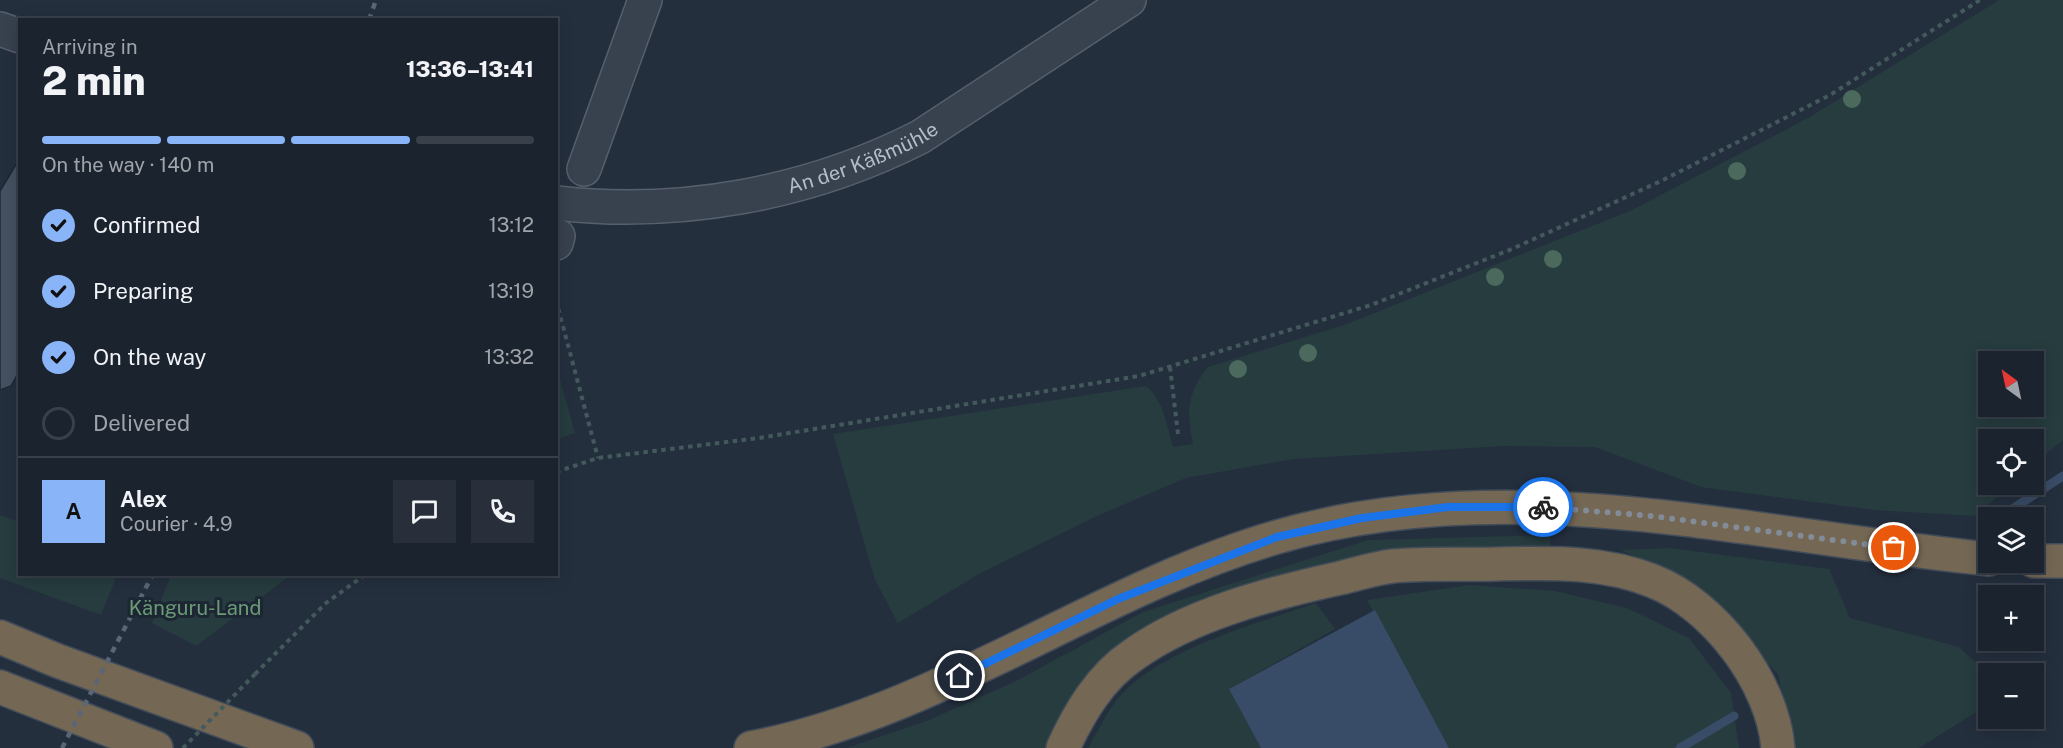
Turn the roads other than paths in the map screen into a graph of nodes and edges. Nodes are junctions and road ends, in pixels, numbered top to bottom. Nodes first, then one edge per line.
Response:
1 (645, 0) edge
2 (1129, 0) edge
3 (0, 29) edge
4 (18, 35) edge
5 (584, 169) dead end
6 (558, 203) edge
7 (1978, 558) edge
8 (2044, 561) edge
9 (2063, 561) edge
10 (0, 637) edge
11 (0, 687) edge
12 (52, 709) junction
13 (286, 744) edge
14 (100, 748) edge
15 (156, 748) edge
16 (322, 748) edge
17 (751, 748) edge
18 (1064, 748) edge
19 (1778, 748) edge

1 - 5 street
2 - 6 street, An der Käßmühle
3 - 4 street
7 - 17 highway
8 - 9 highway
10 - 13 highway
11 - 12 highway
12 - 14 highway
12 - 15 highway
13 - 16 highway
18 - 19 highway

